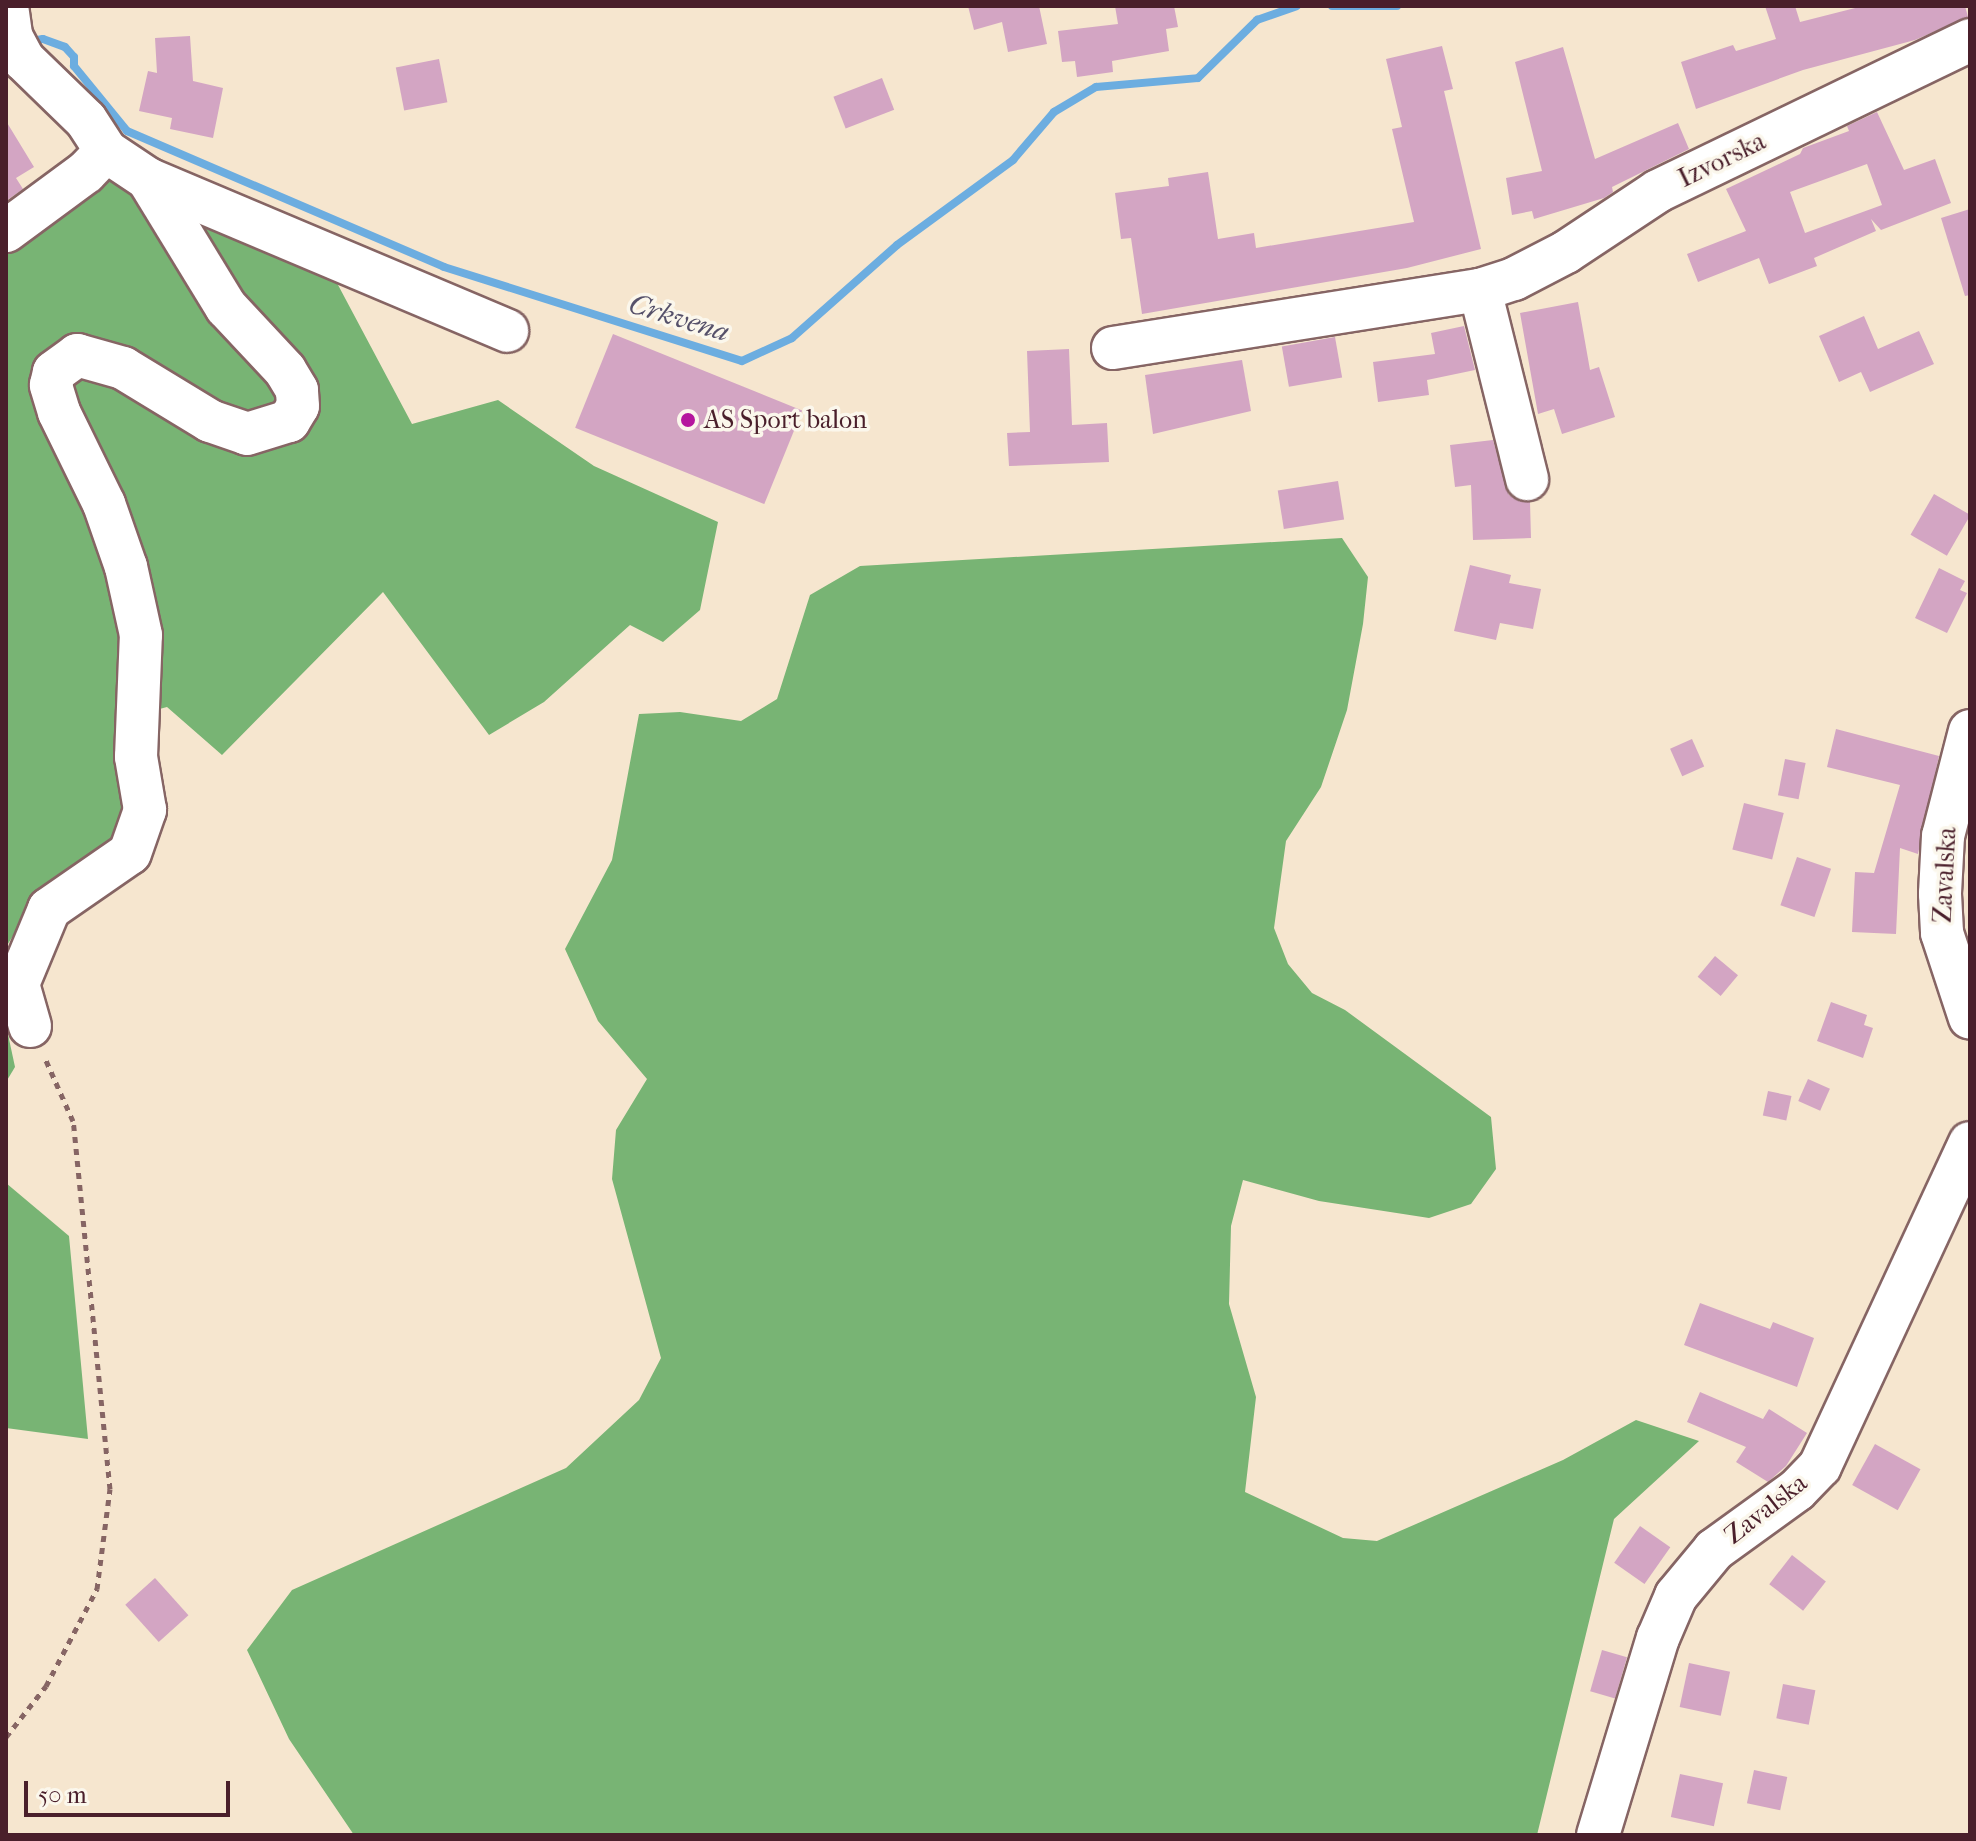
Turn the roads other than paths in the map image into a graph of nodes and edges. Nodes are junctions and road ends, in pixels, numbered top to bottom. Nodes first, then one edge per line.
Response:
1 (12, 31) edge
2 (1970, 40) edge
3 (106, 151) junction
4 (148, 179) junction
5 (6, 231) edge
6 (1480, 290) junction
7 (507, 331) dead end
8 (1113, 348) dead end
9 (1527, 479) dead end
10 (1970, 731) edge
11 (1970, 1018) edge
12 (30, 1026) road end
13 (1970, 1143) edge
14 (1598, 1835) edge

1 - 3 street
2 - 6 street, Izvorska
3 - 4 street
3 - 5 street
4 - 7 street
4 - 12 street
6 - 8 street, Izvorska
6 - 9 street
10 - 11 street, Zavalska
13 - 14 street, Zavalska

